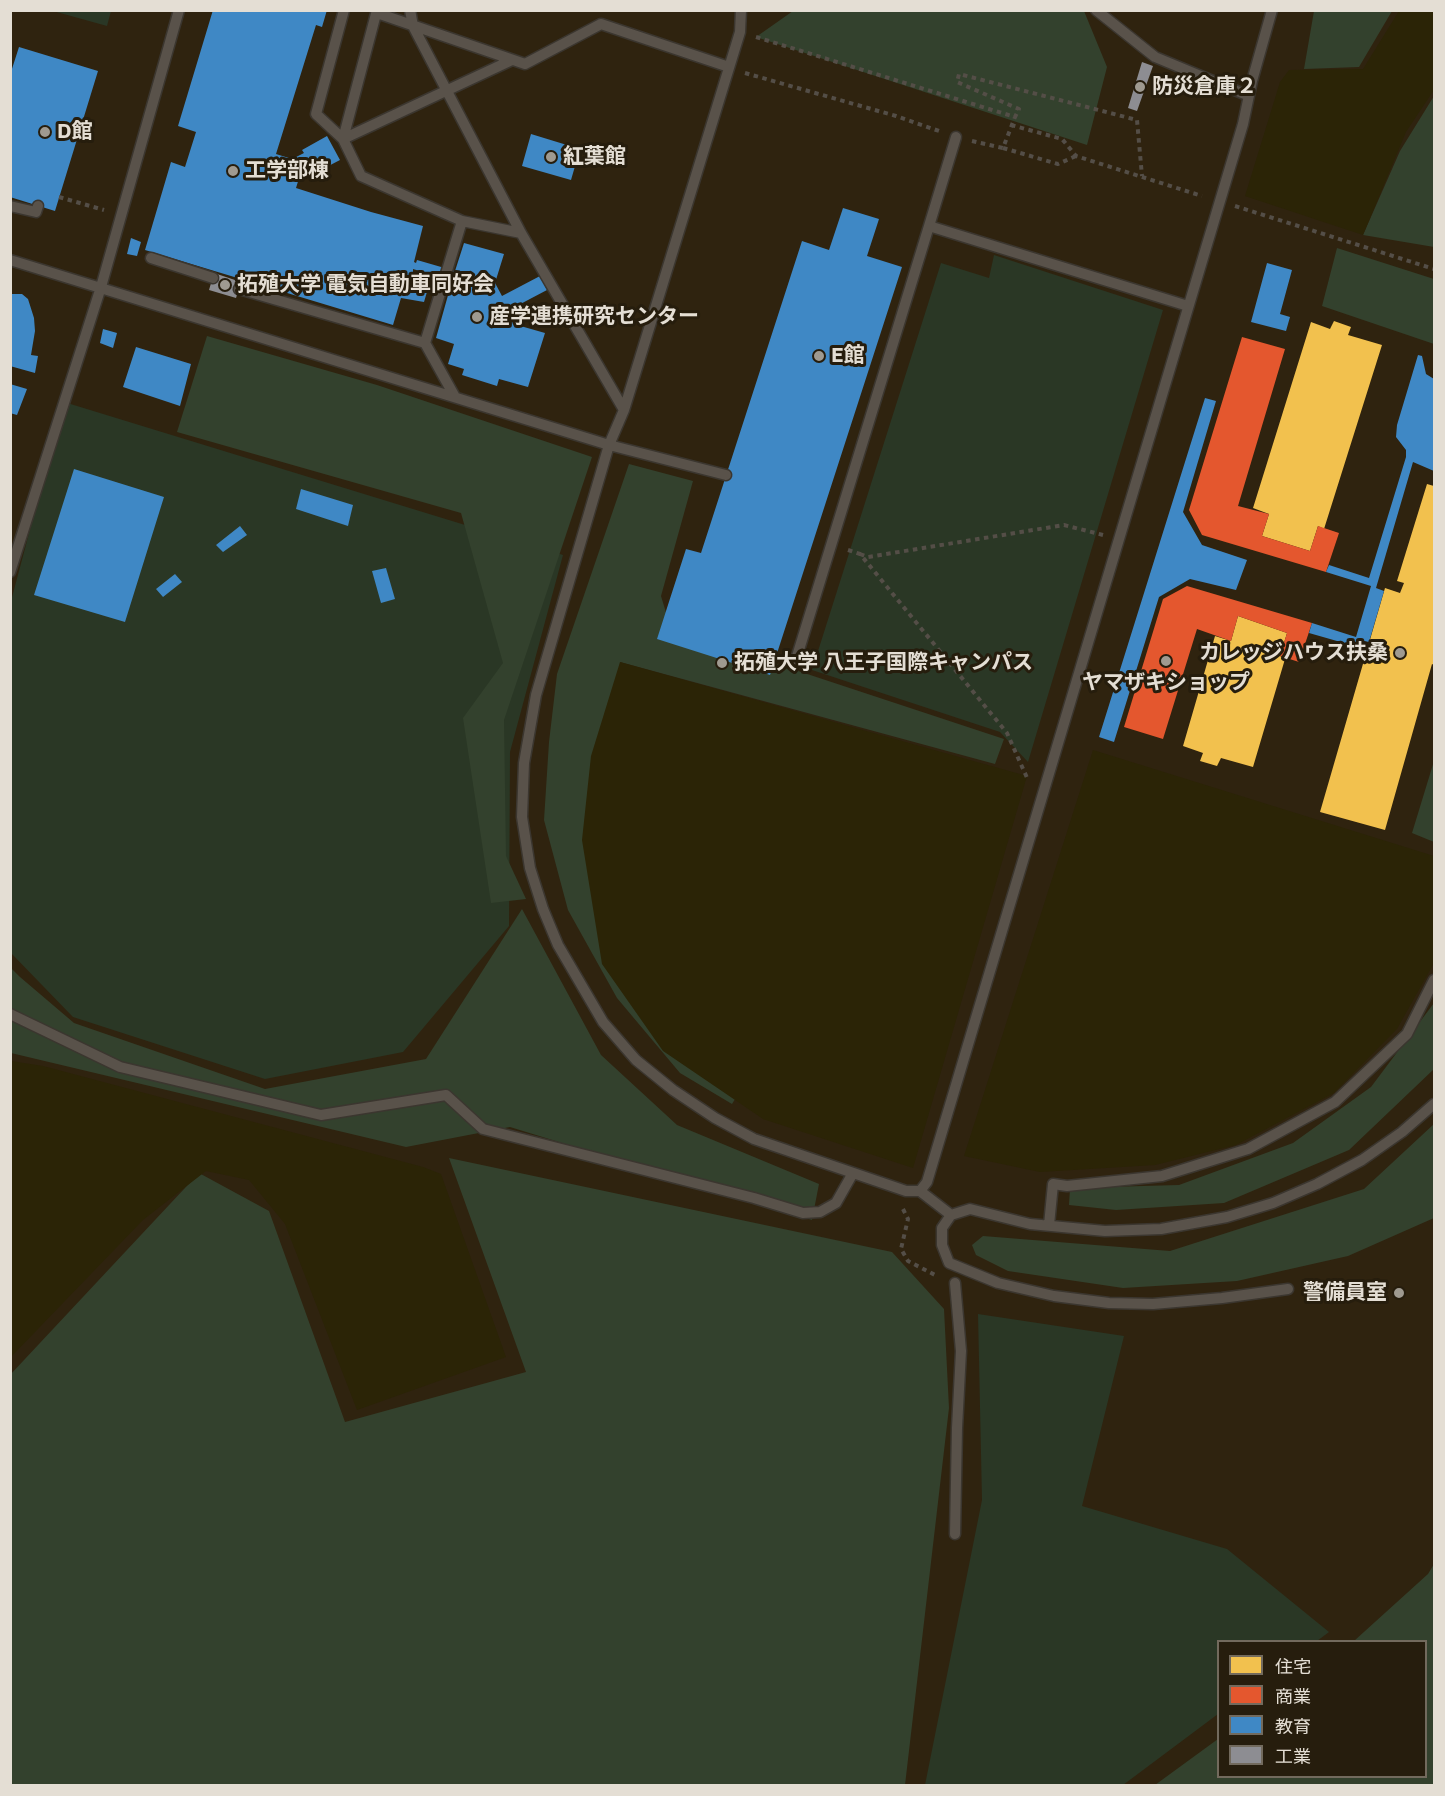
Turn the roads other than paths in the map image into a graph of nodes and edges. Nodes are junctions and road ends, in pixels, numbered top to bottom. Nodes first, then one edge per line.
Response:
1 (179, 10) edge
2 (344, 10) edge
3 (410, 10) edge
4 (741, 10) edge
5 (1096, 10) edge
6 (1272, 10) edge
7 (377, 12) edge
8 (413, 26) junction
9 (512, 60) junction
10 (729, 67) junction
11 (446, 90) junction
12 (1249, 96) junction
13 (956, 138) dead end
14 (343, 139) junction
15 (10, 206) edge
16 (38, 206) dead end
17 (462, 221) junction
18 (929, 226) junction
19 (521, 233) junction
20 (151, 258) dead end
21 (10, 260) edge
22 (213, 278) dead end
23 (101, 287) junction
24 (239, 289) dead end
25 (1188, 306) junction
26 (425, 343) junction
27 (455, 397) junction
28 (624, 410) junction
29 (609, 446) junction
30 (726, 476) dead end
31 (10, 572) edge
32 (794, 666) dead end
33 (1434, 980) edge
34 (10, 1014) edge
35 (1434, 1104) edge
36 (853, 1173) junction
37 (920, 1191) junction
38 (951, 1215) junction
39 (1049, 1225) junction
40 (955, 1283) dead end
41 (1288, 1289) dead end
42 (955, 1534) dead end

1 - 23 lane
2 - 14 lane
3 - 8 lane
4 - 10 lane
5 - 12 lane
6 - 12 lane
7 - 8 lane
7 - 14 lane
8 - 9 lane
8 - 11 lane
9 - 10 lane
9 - 11 lane
10 - 28 lane
11 - 14 lane
11 - 19 lane
12 - 25 lane
13 - 18 lane
14 - 17 lane
15 - 16 lane
17 - 19 lane
17 - 26 lane
18 - 25 lane
18 - 32 lane
19 - 28 lane
20 - 22 lane
21 - 23 lane
23 - 27 lane
23 - 31 lane
24 - 26 lane
25 - 37 lane
26 - 27 lane
27 - 29 lane
28 - 29 lane
29 - 30 lane
29 - 36 lane
33 - 39 lane
34 - 36 lane
35 - 39 lane
36 - 37 lane
37 - 38 lane
38 - 39 lane
38 - 41 lane
40 - 42 lane

